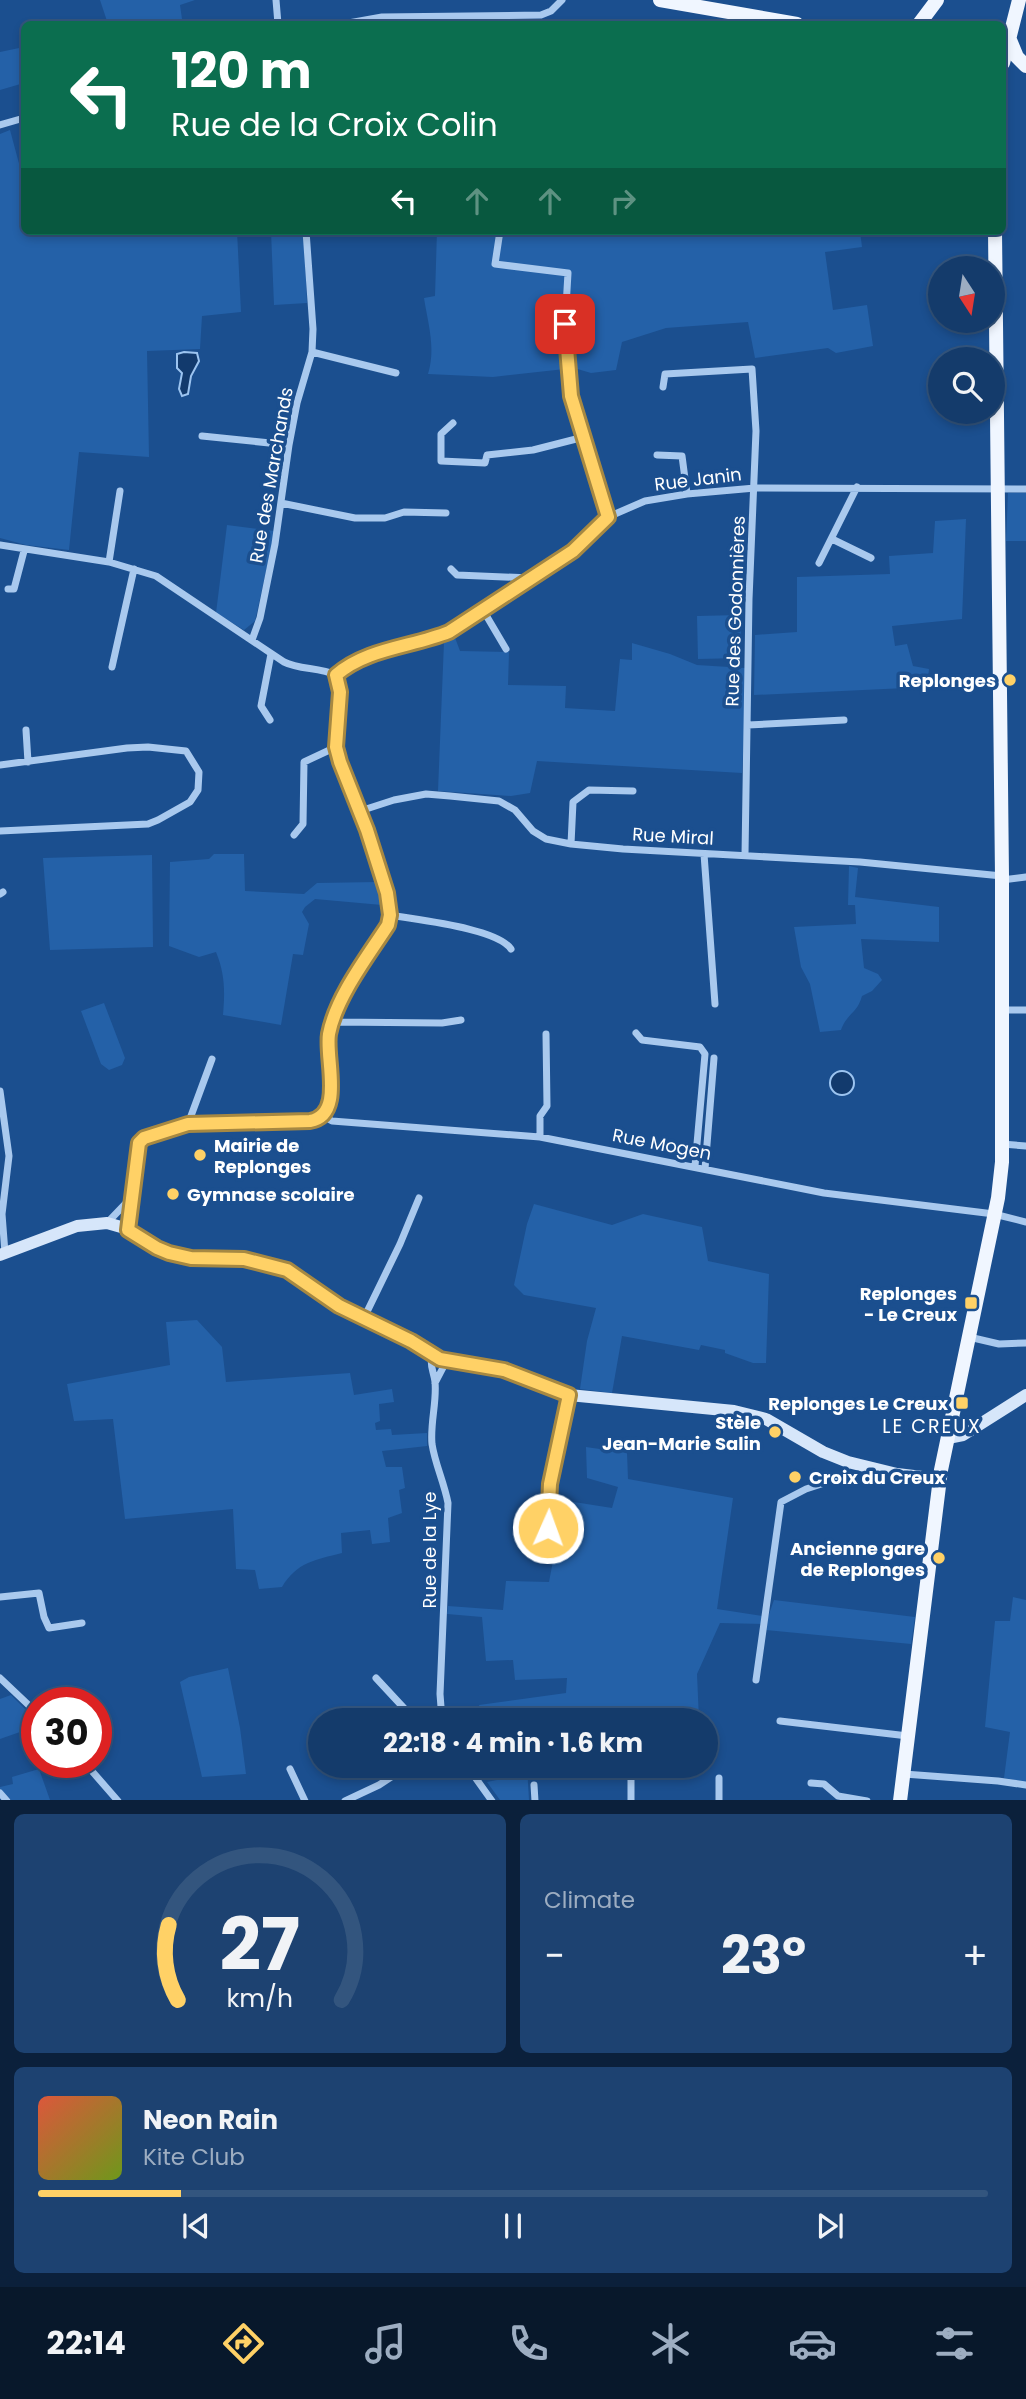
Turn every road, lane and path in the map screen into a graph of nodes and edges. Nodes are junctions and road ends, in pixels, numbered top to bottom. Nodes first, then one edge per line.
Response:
1 (276, 0) edge
2 (562, 0) edge
3 (660, 0) edge
4 (937, 0) edge
5 (1018, 0) edge
6 (678, 2) edge
7 (468, 15) junction
8 (534, 15) junction
9 (278, 21) edge
10 (360, 21) edge
11 (468, 21) edge
12 (533, 21) edge
13 (781, 21) edge
14 (921, 21) edge
15 (1010, 40) junction
16 (1006, 54) edge
17 (1006, 64) edge
18 (1026, 66) edge
19 (21, 119) edge
20 (0, 125) edge
21 (306, 235) edge
22 (499, 235) edge
23 (995, 235) edge
24 (312, 352) junction
25 (396, 373) dead end
26 (663, 387) dead end
27 (453, 423) dead end
28 (202, 436) dead end
29 (584, 437) junction
30 (289, 445) junction
31 (657, 455) dead end
32 (857, 487) junction
33 (755, 488) junction
34 (997, 488) junction
35 (1026, 489) edge
36 (120, 491) dead end
37 (687, 494) junction
38 (281, 503) junction
39 (446, 513) dead end
40 (608, 517) junction
41 (832, 539) junction
42 (0, 545) edge
43 (24, 551) junction
44 (871, 558) dead end
45 (109, 562) junction
46 (818, 563) dead end
47 (134, 569) junction
48 (451, 569) dead end
49 (531, 578) junction
50 (8, 589) dead end
51 (482, 610) junction
52 (252, 640) junction
53 (506, 649) dead end
54 (271, 654) junction
55 (112, 667) dead end
56 (336, 675) junction
57 (270, 720) dead end
58 (845, 720) dead end
59 (748, 725) junction
60 (26, 730) dead end
61 (336, 747) junction
62 (28, 762) junction
63 (0, 765) edge
64 (633, 791) dead end
65 (360, 811) junction
66 (0, 831) edge
67 (294, 835) dead end
68 (571, 844) junction
69 (704, 854) junction
70 (745, 855) junction
71 (1026, 877) edge
72 (1002, 878) junction
73 (390, 915) junction
74 (511, 949) dead end
75 (715, 1004) dead end
76 (1001, 1010) junction
77 (1026, 1010) edge
78 (461, 1020) dead end
79 (334, 1022) junction
80 (636, 1033) dead end
81 (546, 1034) dead end
82 (714, 1058) dead end
83 (212, 1059) dead end
84 (0, 1091) edge
85 (323, 1116) junction
86 (188, 1124) junction
87 (540, 1137) junction
88 (1001, 1144) junction
89 (1026, 1146) edge
90 (695, 1166) junction
91 (705, 1169) junction
92 (131, 1198) junction
93 (419, 1198) dead end
94 (994, 1214) junction
95 (1026, 1222) edge
96 (107, 1223) junction
97 (128, 1230) junction
98 (2, 1254) edge
99 (363, 1320) junction
100 (969, 1337) junction
101 (1026, 1343) edge
102 (432, 1355) junction
103 (447, 1360) junction
104 (435, 1383) junction
105 (569, 1395) junction
106 (1026, 1395) edge
107 (948, 1438) junction
108 (849, 1462) junction
109 (939, 1479) junction
110 (530, 1540) dead end
111 (0, 1597) edge
112 (82, 1622) dead end
113 (0, 1678) edge
114 (376, 1678) dead end
115 (756, 1680) dead end
116 (21, 1698) edge
117 (404, 1708) edge
118 (441, 1708) edge
119 (780, 1721) dead end
120 (908, 1736) junction
121 (290, 1769) dead end
122 (904, 1774) junction
123 (98, 1778) edge
124 (390, 1778) edge
125 (476, 1778) edge
126 (631, 1778) edge
127 (719, 1778) dead end
128 (811, 1783) dead end
129 (534, 1785) dead end
130 (1026, 1785) edge
131 (117, 1800) edge
132 (305, 1800) edge
133 (347, 1800) edge
134 (491, 1800) edge
135 (535, 1800) edge
136 (631, 1800) edge
137 (719, 1800) edge
138 (861, 1800) edge
139 (900, 1800) edge

1 - 9 street
2 - 8 street
3 - 6 main road
4 - 14 main road
5 - 15 main road
6 - 13 main road
7 - 8 street
7 - 10 street
7 - 11 street
8 - 12 street
15 - 16 main road
15 - 18 main road
17 - 18 main road
19 - 20 street
21 - 24 street, Rue des Marchands
22 - 29 street
23 - 34 main road
24 - 25 street
24 - 30 street, Rue des Marchands
26 - 33 street, Rue des Godonnières
27 - 29 street
28 - 30 street
29 - 40 street
30 - 38 street, Rue des Marchands
31 - 37 street
32 - 33 street, Rue Janin
32 - 34 street, Rue Janin
32 - 41 street
33 - 37 street, Rue Janin
33 - 59 street, Rue des Godonnières
34 - 35 street, Rue Janin
34 - 72 main road
36 - 45 street
37 - 40 street, Rue Janin
38 - 39 street
38 - 52 street, Rue des Marchands
40 - 49 street, Rue Janin
41 - 44 street
41 - 46 street
42 - 43 street
43 - 45 street
43 - 50 street
45 - 47 street
47 - 52 street
47 - 55 street
48 - 49 street
49 - 51 street, Rue Janin
51 - 53 street
51 - 56 street, Rue Janin
52 - 54 street
54 - 56 street
54 - 57 street
56 - 61 street
58 - 59 street
59 - 70 street, Rue des Godonnières
60 - 62 street
61 - 65 street
61 - 67 street
62 - 63 street
62 - 66 street
64 - 68 street
65 - 68 street, Rue Miral
65 - 73 street
68 - 69 street, Rue Miral
69 - 70 street, Rue Miral
69 - 75 street
70 - 72 street, Rue Miral
71 - 72 street, Rue Miral
72 - 76 main road
73 - 74 street
73 - 79 street
76 - 77 street
76 - 88 main road
78 - 79 street
79 - 85 street
80 - 90 street
81 - 87 street
82 - 91 street
83 - 86 street
84 - 98 street
85 - 86 street
85 - 87 street, Rue Mogen
86 - 92 street
87 - 90 street, Rue Mogen
88 - 89 street
88 - 94 main road
90 - 91 street, Rue Mogen
91 - 94 street, Rue Mogen
92 - 96 street
92 - 97 street
93 - 99 street
94 - 95 street, Rue Mogen
94 - 100 main road
96 - 97 street
96 - 98 street
97 - 99 street
99 - 102 street
100 - 101 street
100 - 107 main road
102 - 103 street
102 - 104 street, Rue de la Lye
103 - 104 street, Rue de la Lye
103 - 105 street
104 - 118 street, Rue de la Lye
105 - 108 street
105 - 110 street
106 - 107 street
107 - 109 main road
108 - 109 street
108 - 115 street
109 - 120 main road
111 - 112 street
113 - 116 street
114 - 117 street
119 - 120 street
120 - 122 main road
121 - 132 street
122 - 130 street
122 - 139 main road
123 - 131 street
124 - 133 street
125 - 134 street
126 - 136 street
127 - 137 street
128 - 138 street
129 - 135 street

